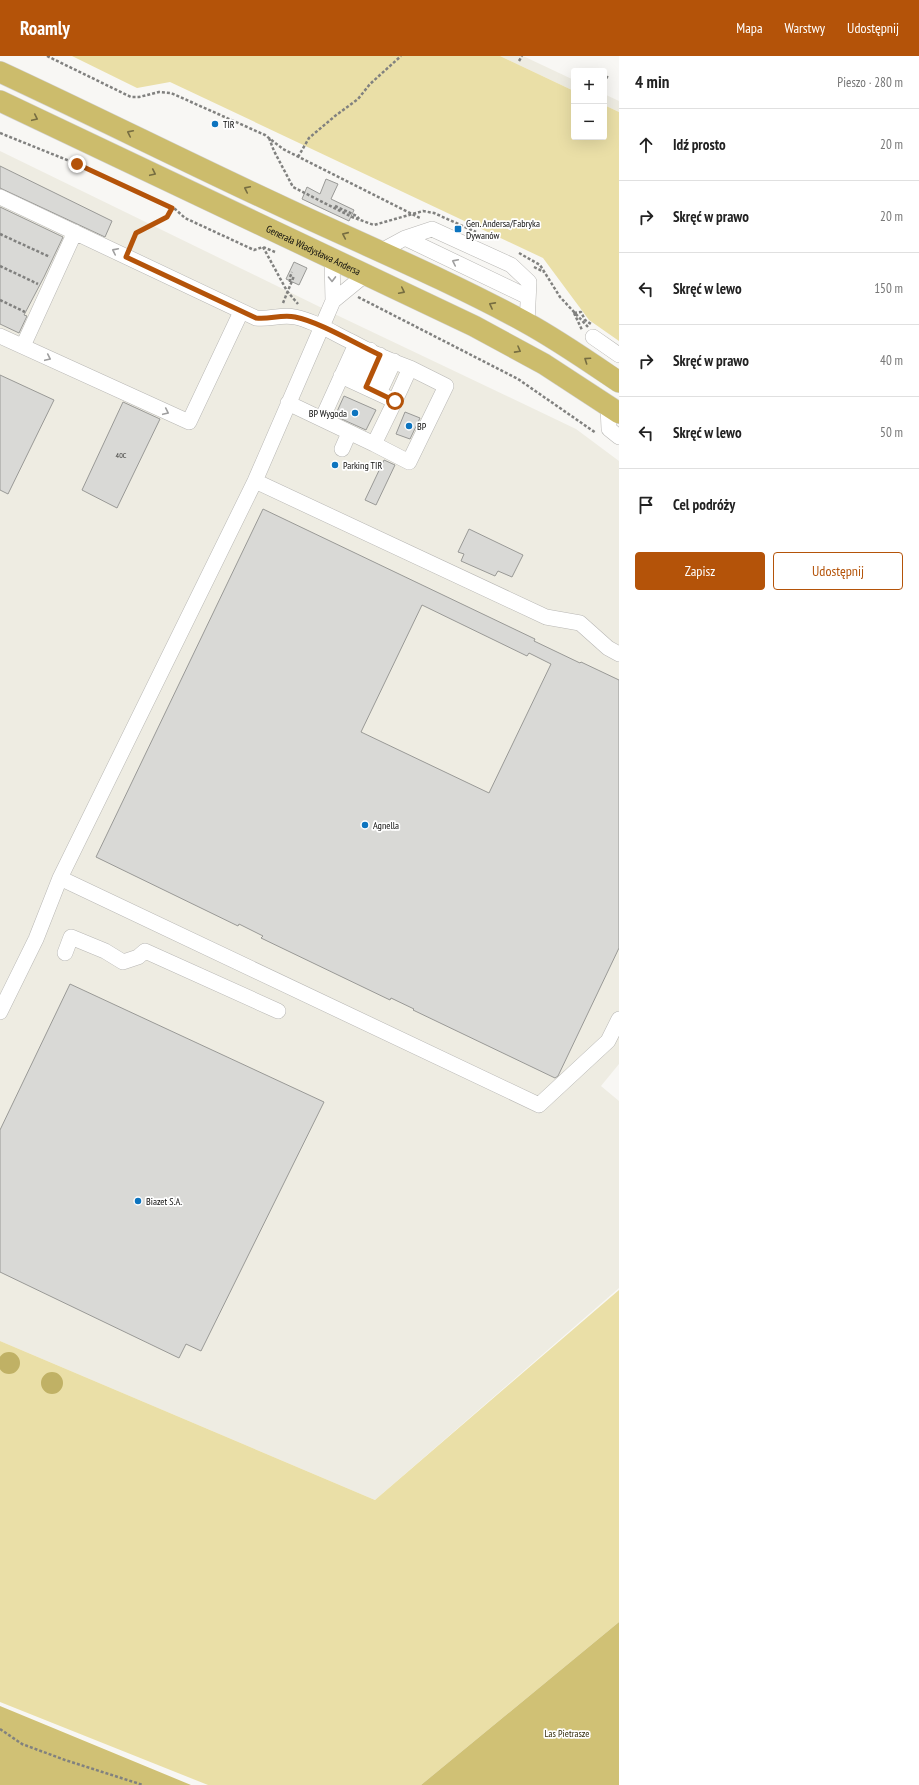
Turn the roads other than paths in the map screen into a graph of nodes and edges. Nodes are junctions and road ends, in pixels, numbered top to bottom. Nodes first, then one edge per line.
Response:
1 (0, 72) edge
2 (0, 101) edge
3 (0, 197) edge
4 (75, 232) junction
5 (405, 238) junction
6 (380, 251) junction
7 (332, 258) junction
8 (366, 274) junction
9 (528, 297) junction
10 (333, 301) junction
11 (241, 312) junction
12 (526, 323) junction
13 (321, 327) junction
14 (0, 336) edge
15 (593, 338) road end
16 (23, 346) junction
17 (375, 353) junction
18 (619, 355) edge
19 (410, 368) junction
20 (619, 382) edge
21 (360, 384) junction
22 (395, 401) junction
23 (288, 403) junction
24 (614, 410) edge
25 (322, 419) junction
26 (349, 433) junction
27 (619, 436) edge
28 (374, 444) junction
29 (342, 449) dead end
30 (255, 481) junction
31 (619, 654) edge
32 (60, 878) junction
33 (65, 953) dead end
34 (278, 1011) dead end
35 (0, 1012) edge
36 (619, 1019) edge

6 -> 1 highway
2 -> 7 highway, Generała Władysława Andersa
3 - 4 lane
11 -> 4 lane
4 - 16 lane
5 - 6 lane
9 -> 5 lane
5 - 9 lane
12 -> 6 highway
7 - 8 highway, Generała Władysława Andersa
7 -> 10 lane
8 - 10 lane
8 -> 24 highway, Generała Władysława Andersa
9 - 12 lane
10 - 13 lane
11 - 13 lane
16 -> 11 lane
20 -> 12 highway
13 - 17 lane
13 - 23 lane
14 - 16 lane
15 - 18 lane
17 - 19 lane
17 - 21 lane
17 - 21 lane
19 - 22 lane
19 - 28 lane
21 - 22 lane
21 - 25 lane
22 - 28 lane
23 - 25 lane
23 - 30 lane
24 - 27 lane
25 - 26 lane
26 - 28 lane
26 - 29 lane
30 - 31 lane
30 - 32 lane
32 - 35 lane
32 - 36 lane
33 - 34 lane

